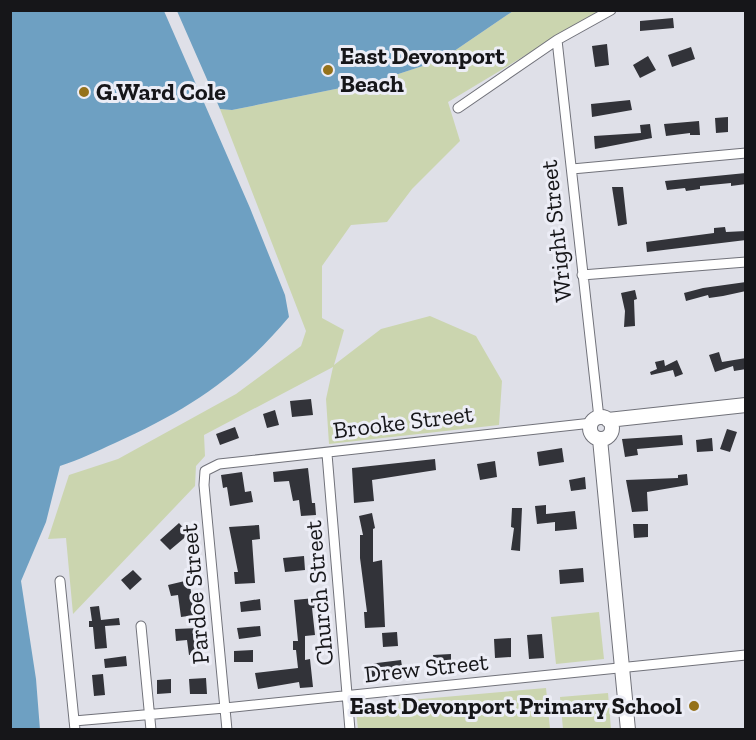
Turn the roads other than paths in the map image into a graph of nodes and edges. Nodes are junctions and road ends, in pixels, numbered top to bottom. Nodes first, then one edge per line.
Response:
1 (612, 10) edge
2 (557, 40) junction
3 (458, 108) dead end
4 (746, 153) edge
5 (572, 169) junction
6 (746, 262) edge
7 (582, 275) junction
8 (746, 405) edge
9 (600, 420) junction
10 (327, 454) junction
11 (219, 464) joint
12 (60, 581) dead end
13 (141, 626) dead end
14 (746, 655) edge
15 (624, 669) junction
16 (347, 696) junction
17 (225, 708) junction
18 (150, 715) junction
19 (74, 725) edge
20 (151, 729) edge
21 (227, 729) edge
22 (350, 729) edge
23 (628, 729) edge

1 - 2 street
2 - 3 street
2 - 5 street, Wright Street
4 - 5 street
5 - 7 street, Wright Street
6 - 7 street
7 - 9 street, Wright Street
8 - 9 street, Brooke Street
9 - 10 street, Brooke Street
9 - 15 street
10 - 11 street, Brooke Street
10 - 16 street, Church Street
11 - 17 street, Pardoe Street
12 - 19 street
13 - 18 street
14 - 15 street, Drew Street
15 - 16 street, Drew Street
15 - 23 street
16 - 17 street, Drew Street
16 - 22 street, Church Street
17 - 18 street, Drew Street
17 - 21 street, Pardoe Street
18 - 19 street, Drew Street
18 - 20 street

